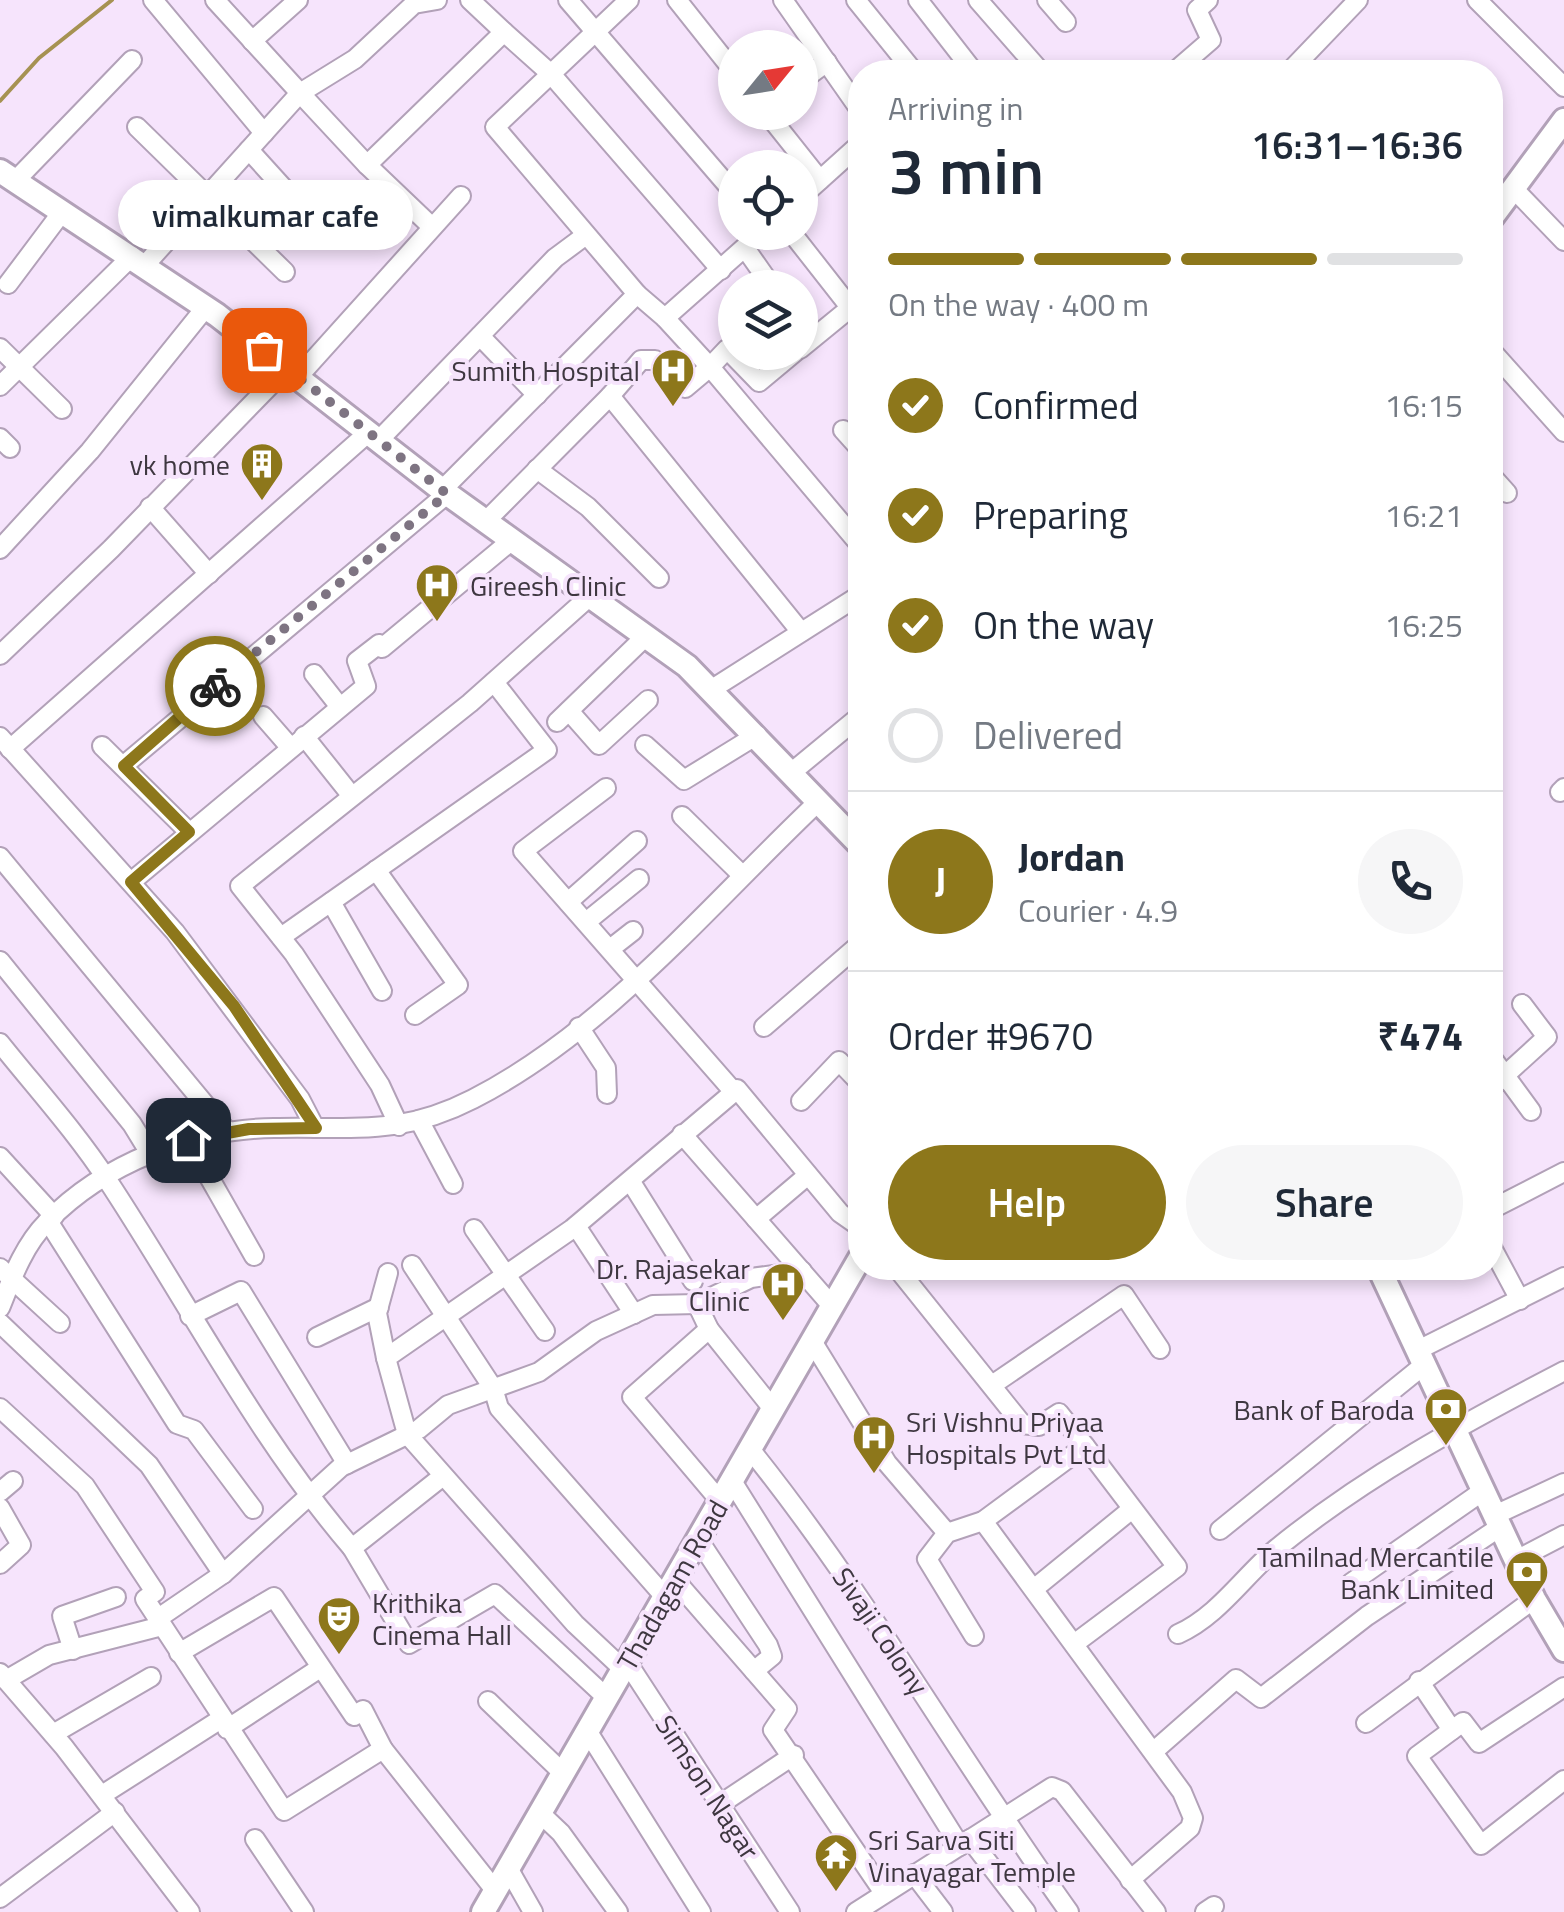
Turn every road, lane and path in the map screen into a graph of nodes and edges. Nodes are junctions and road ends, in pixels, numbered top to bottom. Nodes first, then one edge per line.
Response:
1 (153, 0) edge
2 (214, 0) edge
3 (298, 0) edge
4 (437, 0) edge
5 (470, 0) edge
6 (568, 0) edge
7 (629, 0) edge
8 (678, 0) edge
9 (856, 0) edge
10 (918, 0) edge
11 (978, 0) edge
12 (1047, 0) edge
13 (1208, 0) edge
14 (1358, 0) edge
15 (1477, 0) edge
16 (788, 1) edge
17 (1066, 22) dead end
18 (504, 32) junction
19 (593, 34) junction
20 (252, 40) junction
21 (718, 51) edge
22 (132, 60) dead end
23 (904, 60) edge
24 (965, 60) edge
25 (1030, 60) edge
26 (1194, 60) edge
27 (1300, 60) edge
28 (827, 62) junction
29 (818, 69) edge
30 (551, 74) junction
31 (1564, 87) edge
32 (300, 93) junction
33 (848, 93) edge
34 (1564, 120) edge
35 (137, 128) dead end
36 (780, 130) edge
37 (264, 132) junction
38 (248, 150) junction
39 (848, 155) edge
40 (367, 165) junction
41 (718, 175) edge
42 (7, 176) edge
43 (820, 180) joint
44 (1514, 189) junction
45 (206, 196) junction
46 (461, 196) dead end
47 (1503, 203) edge
48 (62, 212) junction
49 (317, 224) dead end
50 (432, 226) junction
51 (586, 234) junction
52 (1564, 242) edge
53 (743, 250) edge
54 (806, 250) edge
55 (138, 260) junction
56 (721, 270) joint
57 (285, 272) dead end
58 (718, 273) edge
59 (8, 284) dead end
60 (637, 294) junction
61 (848, 299) edge
62 (206, 307) junction
63 (848, 316) edge
64 (666, 318) junction
65 (480, 336) junction
66 (818, 336) edge
67 (0, 348) edge
68 (718, 359) edge
69 (1503, 364) edge
70 (19, 367) junction
71 (710, 367) junction
72 (750, 370) edge
73 (774, 370) edge
74 (292, 373) junction
75 (0, 386) edge
76 (537, 395) junction
77 (610, 396) junction
78 (62, 408) dead end
79 (843, 430) dead end
80 (1564, 432) edge
81 (374, 436) junction
82 (848, 436) edge
83 (537, 469) junction
84 (1503, 488) edge
85 (445, 492) junction
86 (1508, 493) dead end
87 (150, 507) junction
88 (484, 522) junction
89 (848, 530) edge
90 (511, 541) junction
91 (0, 550) edge
92 (209, 574) junction
93 (659, 578) dead end
94 (590, 597) junction
95 (848, 603) edge
96 (801, 632) junction
97 (646, 636) junction
98 (0, 655) edge
99 (314, 674) dead end
100 (494, 682) junction
101 (712, 689) junction
102 (648, 700) dead end
103 (340, 707) junction
104 (263, 716) dead end
105 (848, 727) edge
106 (757, 735) junction
107 (297, 742) junction
108 (5, 743) edge
109 (645, 745) dead end
110 (102, 746) dead end
111 (124, 766) junction
112 (792, 772) junction
113 (606, 788) dead end
114 (351, 795) junction
115 (818, 802) junction
116 (682, 816) dead end
117 (189, 832) junction
118 (848, 833) edge
119 (637, 841) dead end
120 (0, 858) edge
121 (376, 870) junction
122 (742, 875) junction
123 (639, 879) dead end
124 (131, 882) junction
125 (331, 902) junction
126 (568, 902) junction
127 (586, 922) junction
128 (634, 931) dead end
129 (281, 936) junction
130 (610, 948) junction
131 (848, 954) edge
132 (0, 961) edge
133 (638, 980) junction
134 (382, 991) dead end
135 (1522, 1004) dead end
136 (415, 1015) dead end
137 (578, 1027) junction
138 (764, 1027) dead end
139 (0, 1042) edge
140 (848, 1070) edge
141 (1503, 1072) edge
142 (1505, 1075) junction
143 (734, 1092) junction
144 (607, 1094) dead end
145 (801, 1102) dead end
146 (1532, 1111) dead end
147 (419, 1120) junction
148 (399, 1126) junction
149 (316, 1128) junction
150 (227, 1131) junction
151 (682, 1134) junction
152 (188, 1140) junction
153 (151, 1155) junction
154 (0, 1157) edge
155 (1564, 1172) edge
156 (808, 1175) junction
157 (106, 1178) junction
158 (631, 1182) junction
159 (453, 1184) dead end
160 (1503, 1203) edge
161 (51, 1219) junction
162 (756, 1219) junction
163 (848, 1219) edge
164 (576, 1226) junction
165 (474, 1229) dead end
166 (254, 1256) dead end
167 (412, 1265) dead end
168 (1503, 1268) edge
169 (802, 1271) junction
170 (388, 1273) dead end
171 (5, 1274) edge
172 (506, 1277) junction
173 (1564, 1278) edge
174 (848, 1279) edge
175 (907, 1280) edge
176 (1385, 1280) edge
177 (693, 1281) dead end
178 (1520, 1300) junction
179 (697, 1304) junction
180 (832, 1306) junction
181 (379, 1307) junction
182 (0, 1308) edge
183 (634, 1314) junction
184 (190, 1316) junction
185 (446, 1321) junction
186 (0, 1322) edge
187 (60, 1324) dead end
188 (709, 1330) junction
189 (545, 1331) dead end
190 (317, 1336) dead end
191 (812, 1341) junction
192 (1160, 1348) dead end
193 (386, 1358) junction
194 (1421, 1358) junction
195 (1564, 1371) edge
196 (992, 1385) junction
197 (492, 1388) junction
198 (0, 1408) edge
199 (773, 1409) junction
200 (1454, 1428) junction
201 (407, 1434) junction
202 (1084, 1446) junction
203 (750, 1449) junction
204 (347, 1464) junction
205 (443, 1476) junction
206 (1564, 1483) edge
207 (726, 1491) junction
208 (1484, 1491) junction
209 (308, 1497) junction
210 (0, 1508) edge
211 (253, 1509) dead end
212 (1132, 1509) junction
213 (1498, 1521) junction
214 (983, 1522) junction
215 (1220, 1530) dead end
216 (946, 1534) junction
217 (1564, 1535) edge
218 (698, 1539) junction
219 (352, 1548) junction
220 (1516, 1560) junction
221 (0, 1564) edge
222 (223, 1574) junction
223 (1351, 1583) dead end
224 (670, 1588) junction
225 (1035, 1588) junction
226 (116, 1597) dead end
227 (1534, 1599) junction
228 (160, 1622) junction
229 (1178, 1634) dead end
230 (974, 1636) dead end
231 (1074, 1644) junction
232 (1563, 1647) edge
233 (72, 1650) junction
234 (179, 1653) junction
235 (625, 1666) junction
236 (320, 1668) junction
237 (754, 1672) junction
238 (151, 1676) dead end
239 (3, 1677) edge
240 (1419, 1681) junction
241 (1564, 1688) edge
242 (607, 1698) junction
243 (488, 1701) dead end
244 (1366, 1723) dead end
245 (224, 1724) junction
246 (1452, 1730) junction
247 (588, 1732) junction
248 (53, 1734) junction
249 (383, 1748) junction
250 (1154, 1750) junction
251 (794, 1755) junction
252 (564, 1774) junction
253 (1564, 1780) edge
254 (102, 1795) junction
255 (719, 1805) junction
256 (115, 1812) junction
257 (542, 1814) junction
258 (1002, 1819) junction
259 (255, 1839) dead end
260 (965, 1843) junction
261 (508, 1868) junction
262 (914, 1874) junction
263 (1130, 1880) junction
264 (884, 1892) junction
265 (0, 1898) edge
266 (490, 1904) edge
267 (299, 1910) edge
268 (190, 1912) edge
269 (533, 1912) edge
270 (618, 1912) edge
271 (701, 1912) edge
272 (790, 1912) edge
273 (856, 1912) edge
274 (943, 1912) edge
275 (1026, 1912) edge
276 (1069, 1912) edge
277 (1156, 1912) edge

1 - 37 street
2 - 20 street
3 - 20 street
4 - 32 street
5 - 18 street
6 - 19 street
7 - 19 street
8 - 21 street
9 - 23 street
10 - 24 street
11 - 25 street
12 - 17 street
13 - 26 street
14 - 27 street
15 - 31 street
16 - 28 street
18 - 30 street
18 - 40 street
19 - 30 street
19 - 41 street
20 - 32 street
22 - 42 street
28 - 29 street
28 - 33 street
30 - 51 street
30 - 56 street
32 - 37 street
32 - 40 street
34 - 44 main road
35 - 45 street
36 - 43 street
37 - 38 street
38 - 45 street
38 - 49 street
39 - 43 street
40 - 50 street
42 - 48 main road
44 - 47 main road
44 - 52 street
45 - 55 street
45 - 57 street
46 - 50 street
48 - 55 main road
48 - 59 street
50 - 74 street
51 - 60 street
51 - 65 street
53 - 56 street
54 - 61 street
55 - 62 main road
55 - 70 street
58 - 64 street
60 - 64 street
60 - 76 street
62 - 74 main road
62 - 91 street
63 - 66 street
64 - 71 street
65 - 76 street
65 - 81 street
67 - 70 street
68 - 71 street
69 - 80 street
70 - 75 street
70 - 78 street
71 - 77 street
71 - 89 street
72 - 73 street
74 - 81 main road
74 - 87 street
76 - 85 street
77 - 83 street
77 - 96 street
79 - 82 street
81 - 85 main road
81 - 92 street
83 - 88 street
83 - 93 street
84 - 86 street
85 - 88 main road
85 - 111 street
87 - 92 street
87 - 98 street
88 - 90 main road
90 - 94 main road
90 - 103 street
92 - 108 street
94 - 97 main road
94 - 100 street
95 - 96 street
96 - 101 street
97 - 101 main road
97 - 102 street
99 - 103 street
100 - 114 street
100 - 121 street
101 - 106 main road
103 - 107 street
104 - 107 street
105 - 112 street
106 - 109 street
106 - 112 main road
107 - 114 street
107 - 117 street
108 - 124 street
110 - 111 street
111 - 117 street
112 - 115 main road
113 - 126 street
114 - 129 street
115 - 118 main road
115 - 122 street
116 - 122 street
117 - 124 street
119 - 126 street
120 - 150 street
121 - 125 street
121 - 136 street
122 - 133 street
123 - 127 street
124 - 149 street
125 - 129 street
125 - 134 street
126 - 127 street
127 - 130 street
128 - 130 street
129 - 148 street
130 - 133 street
131 - 138 street
132 - 153 street
133 - 137 street
133 - 143 street
135 - 142 street
137 - 144 street
137 - 147 street
139 - 157 street
140 - 145 street
141 - 142 street
142 - 146 street
143 - 151 street
143 - 156 street
147 - 148 street
147 - 159 street
148 - 149 street
149 - 150 street
150 - 152 street
151 - 158 street
151 - 162 street
152 - 153 street
152 - 166 street
153 - 157 street
154 - 161 street
155 - 160 street
156 - 162 street
156 - 163 street
157 - 161 street
157 - 184 street
158 - 164 street
158 - 177 street
161 - 171 street
161 - 211 street
162 - 169 street
164 - 172 street
164 - 183 street
165 - 172 street
167 - 185 street
168 - 178 street
169 - 179 street
169 - 180 street
170 - 181 street
171 - 182 street
171 - 187 street
172 - 185 street
172 - 189 street
173 - 178 street
174 - 180 main road, Thadagam Road
175 - 196 street
176 - 194 main road
178 - 194 street
179 - 183 street
179 - 188 street
180 - 191 main road, Thadagam Road
181 - 190 street
181 - 193 street
183 - 197 street
184 - 204 street
184 - 209 street
185 - 193 street
185 - 197 street
186 - 222 street
188 - 199 street
188 - 207 street, Sivaji Colony
191 - 199 main road, Thadagam Road
191 - 216 street
192 - 196 street
193 - 201 street
194 - 200 main road
194 - 215 street
195 - 200 street
196 - 202 street
197 - 201 street
197 - 224 street
198 - 228 street
199 - 203 main road, Thadagam Road
200 - 208 main road
200 - 229 street
201 - 204 street
201 - 205 street, Simson Nagar
202 - 212 street
202 - 214 street
203 - 207 main road, Thadagam Road
203 - 258 street, Sivaji Colony
204 - 209 street
205 - 219 street
205 - 235 street, Simson Nagar
206 - 213 street
207 - 218 main road, Thadagam Road
207 - 260 street, Sivaji Colony
208 - 213 main road
208 - 223 street
209 - 219 street
209 - 222 street
210 - 221 street
212 - 225 street
212 - 231 street
213 - 220 main road
213 - 250 street
214 - 216 street
214 - 225 street
216 - 230 street
217 - 220 street
218 - 224 main road, Thadagam Road
218 - 237 street
219 - 242 street
220 - 227 main road
222 - 228 street
224 - 235 main road, Thadagam Road
224 - 237 street
225 - 231 street
226 - 233 street
227 - 232 main road
227 - 240 street
228 - 233 street
228 - 234 street
231 - 250 street
233 - 239 street
234 - 236 street
234 - 245 street
235 - 242 main road, Thadagam Road
235 - 255 street, Simson Nagar
236 - 245 street
236 - 249 street
237 - 251 street
238 - 248 street
239 - 248 street
240 - 244 street
240 - 246 street
241 - 246 street
242 - 247 main road, Thadagam Road
243 - 252 street
245 - 249 street
245 - 254 street
246 - 253 street
247 - 252 main road, Thadagam Road
247 - 271 street
248 - 254 street
249 - 266 street
250 - 263 street
251 - 255 street
251 - 264 street
252 - 257 main road, Thadagam Road
254 - 256 street
255 - 272 street, Simson Nagar
256 - 265 street
256 - 268 street
257 - 261 main road, Thadagam Road
257 - 270 street
258 - 260 street
258 - 263 street
258 - 276 street, Sivaji Colony
259 - 267 street
260 - 262 street
260 - 275 street, Sivaji Colony
261 - 266 main road, Thadagam Road
261 - 269 street
262 - 264 street
262 - 274 street
263 - 277 street
264 - 273 street

